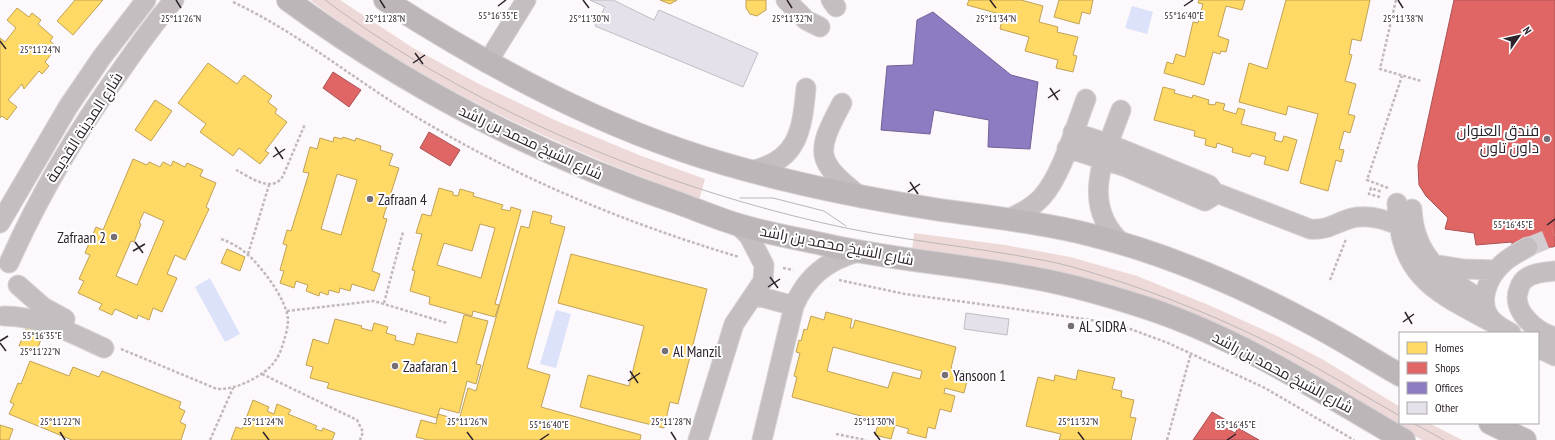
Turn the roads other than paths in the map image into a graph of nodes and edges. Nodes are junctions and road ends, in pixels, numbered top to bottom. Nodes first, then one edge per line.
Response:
1 (146, 0) edge
2 (174, 0) edge
3 (288, 0) edge
4 (385, 0) edge
5 (526, 0) edge
6 (786, 0) edge
7 (820, 27) dead end
8 (487, 63) junction
9 (806, 88) dead end
10 (1086, 99) dead end
11 (842, 103) dead end
12 (1122, 110) dead end
13 (1070, 140) junction
14 (1107, 152) junction
15 (749, 171) junction
16 (862, 198) junction
17 (1006, 220) junction
18 (0, 223) edge
19 (738, 225) junction
20 (1398, 225) junction
21 (1415, 232) junction
22 (1123, 244) junction
23 (1528, 247) tunnel mouth
24 (858, 252) junction
25 (5, 260) edge
26 (1431, 263) junction
27 (1496, 270) junction
28 (1555, 271) edge
29 (18, 285) junction
30 (754, 295) junction
31 (1484, 301) junction
32 (794, 306) junction
33 (2, 316) edge
34 (1504, 329) edge
35 (1555, 338) edge
36 (1539, 348) edge
37 (1555, 356) edge
38 (1399, 374) edge
39 (1492, 424) edge
40 (698, 440) edge
41 (762, 440) edge
42 (1404, 440) edge
43 (1525, 440) edge

1 - 18 street, شارع المدينة القديمة
2 - 25 street, شارع المدينة القديمة
3 - 19 main road, شارع الشيخ محمد بن راشد
4 - 8 main road
5 - 8 street
6 - 7 street
8 - 15 main road
9 - 15 street
10 - 13 street
11 - 16 street
12 - 14 street
13 - 14 street
13 - 17 street
14 - 20 street
14 - 22 street
15 - 16 main road
16 - 17 main road
17 - 22 main road
19 - 24 main road, شارع الشيخ محمد بن راشد
19 - 30 street
20 - 21 street
20 - 21 street
20 - 34 street
21 - 26 street
22 - 38 main road
23 - 27 street
24 - 32 street
24 - 42 main road, شارع الشيخ محمد بن راشد
25 - 29 street
26 - 27 street
26 - 31 street
27 - 31 street
28 - 35 street
29 - 33 street
29 - 33 street
30 - 32 street
30 - 40 street
31 - 34 street
32 - 41 street
36 - 37 street
39 - 43 main road

